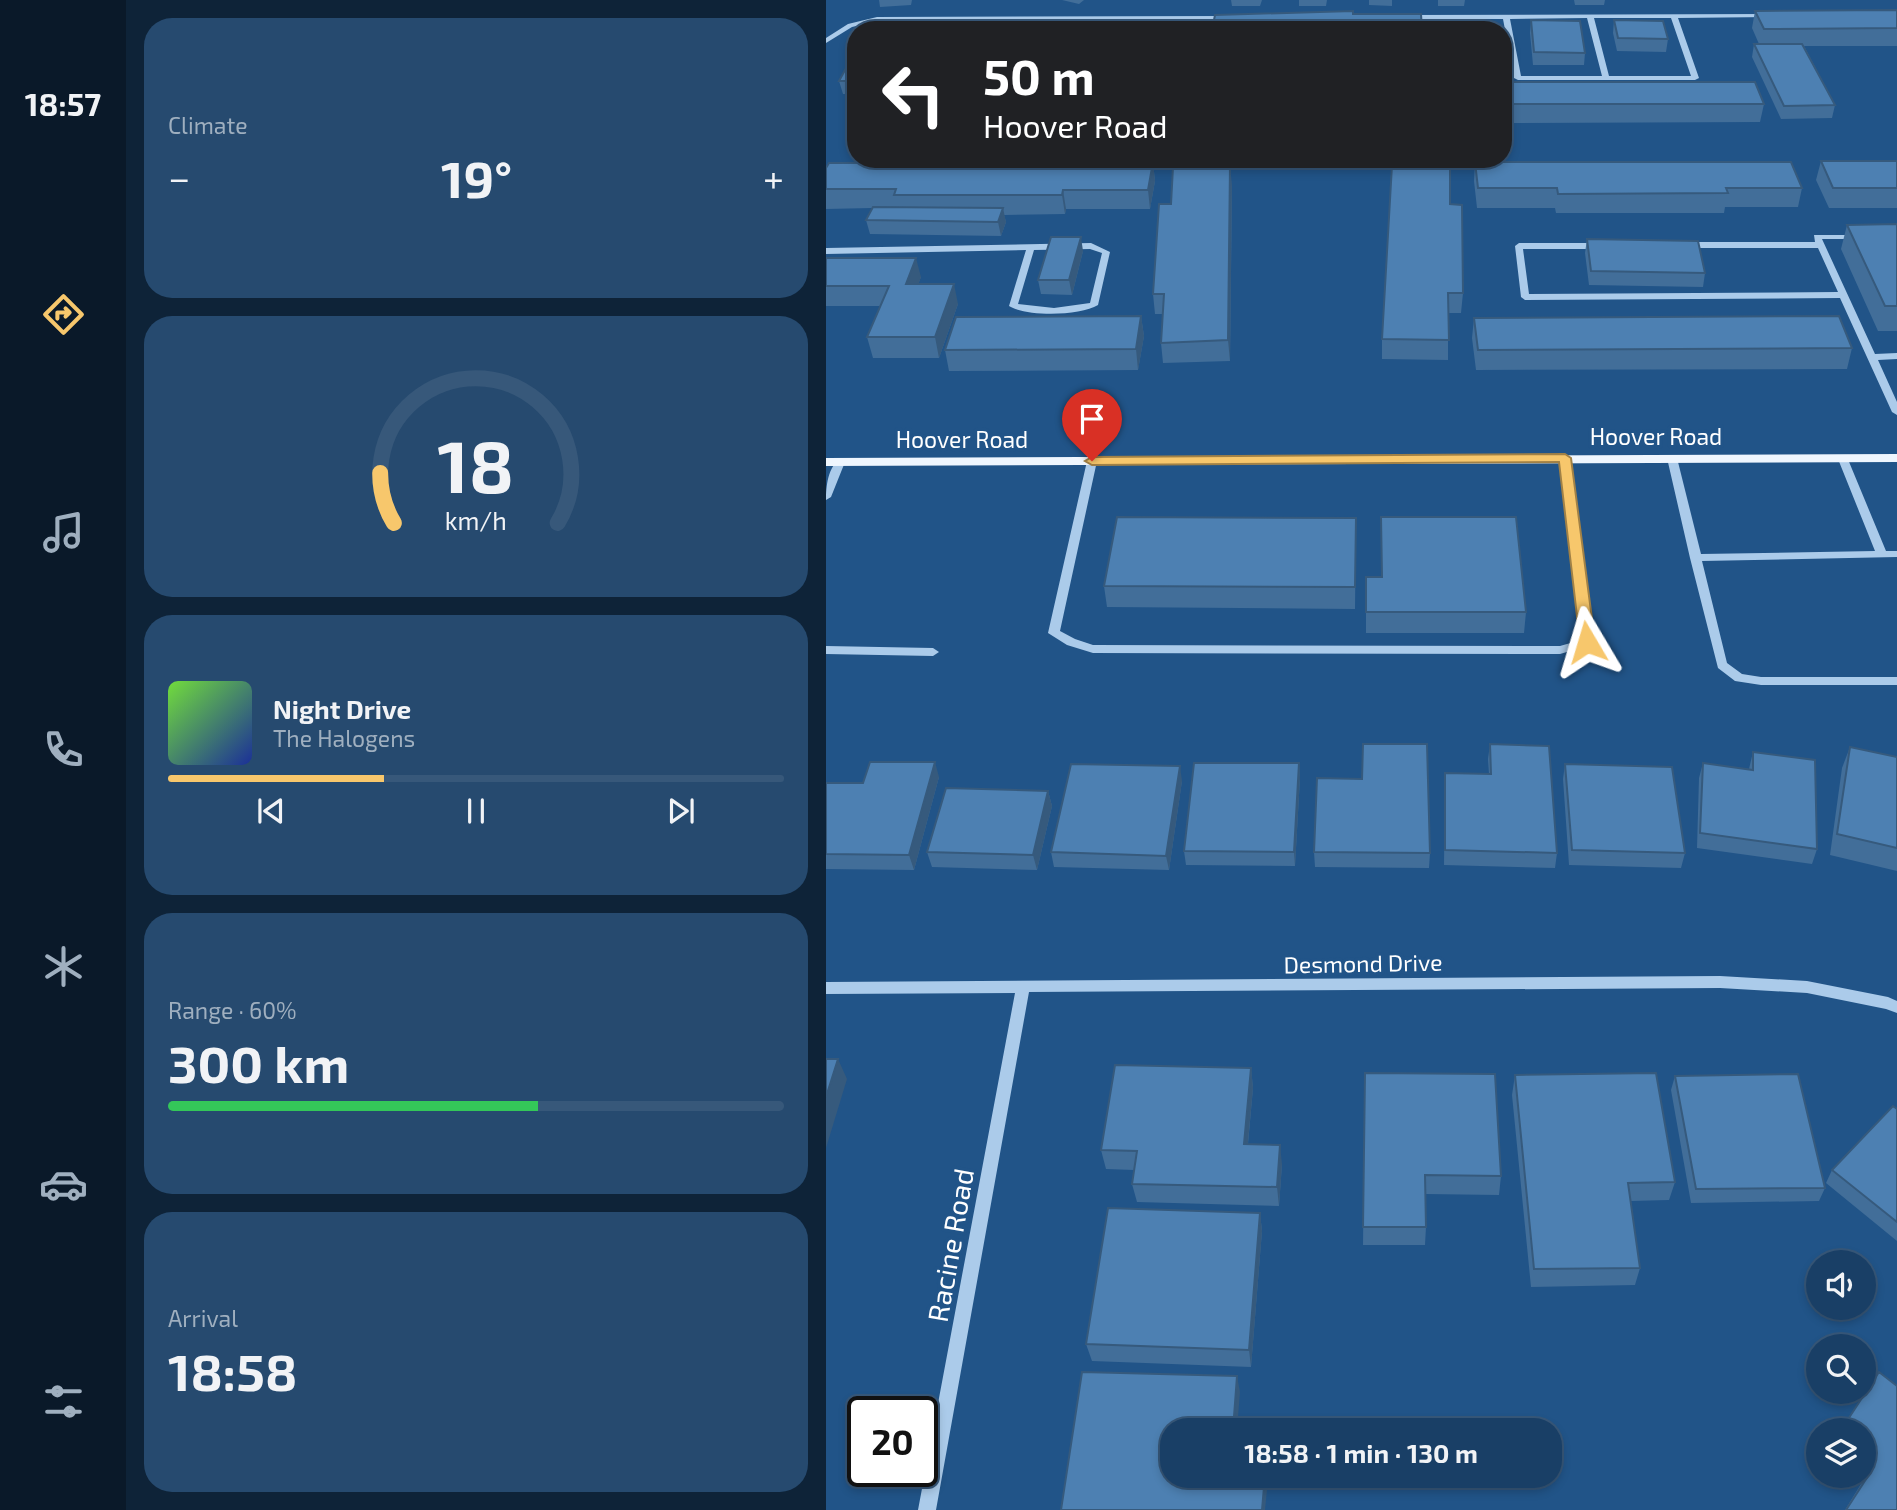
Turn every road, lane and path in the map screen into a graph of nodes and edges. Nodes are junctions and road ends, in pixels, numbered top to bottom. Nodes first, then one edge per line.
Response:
1 (1772, 16) edge
2 (1395, 17) edge
3 (1506, 17) junction
4 (1590, 17) junction
5 (1674, 17) junction
6 (979, 18) junction
7 (1144, 18) junction
8 (1242, 18) edge
9 (868, 21) edge
10 (978, 21) edge
11 (1144, 21) edge
12 (1507, 21) edge
13 (847, 27) edge
14 (826, 41) edge
15 (1512, 48) edge
16 (1606, 78) junction
17 (1870, 237) edge
18 (1821, 245) junction
19 (1615, 246) edge
20 (1670, 246) edge
21 (1030, 249) junction
22 (826, 251) edge
23 (1844, 295) junction
24 (1897, 356) edge
25 (1872, 357) junction
26 (1897, 412) edge
27 (1565, 458) junction
28 (1672, 458) junction
29 (1897, 458) edge
30 (1843, 459) junction
31 (1092, 461) junction
32 (833, 462) edge
33 (826, 497) edge
34 (1882, 554) junction
35 (1897, 554) edge
36 (1695, 558) junction
37 (826, 650) edge
38 (933, 652) dead end
39 (1897, 681) edge
40 (826, 988) edge
41 (1023, 989) junction
42 (1897, 1007) edge
43 (927, 1510) edge

1 - 5 street
2 - 3 street
3 - 4 street
3 - 12 street
4 - 5 street
4 - 16 street
5 - 16 street
6 - 7 street
6 - 9 street
6 - 10 street
7 - 8 street
7 - 11 street
13 - 14 street
15 - 16 street
17 - 18 street
18 - 20 street
18 - 23 street
19 - 23 street
21 - 21 street
21 - 22 street
23 - 25 street
24 - 25 street
25 - 26 street
27 - 28 main road, Hoover Road
27 - 31 main road, Hoover Road
27 - 31 street
28 - 30 main road, Hoover Road
28 - 36 street
29 - 30 main road, Hoover Road
30 - 34 street
31 - 32 main road, Hoover Road
32 - 33 street
34 - 35 street
34 - 36 street
36 - 39 street
37 - 38 street
40 - 41 street, Desmond Drive
41 - 42 street, Desmond Drive
41 - 43 street, Racine Road

